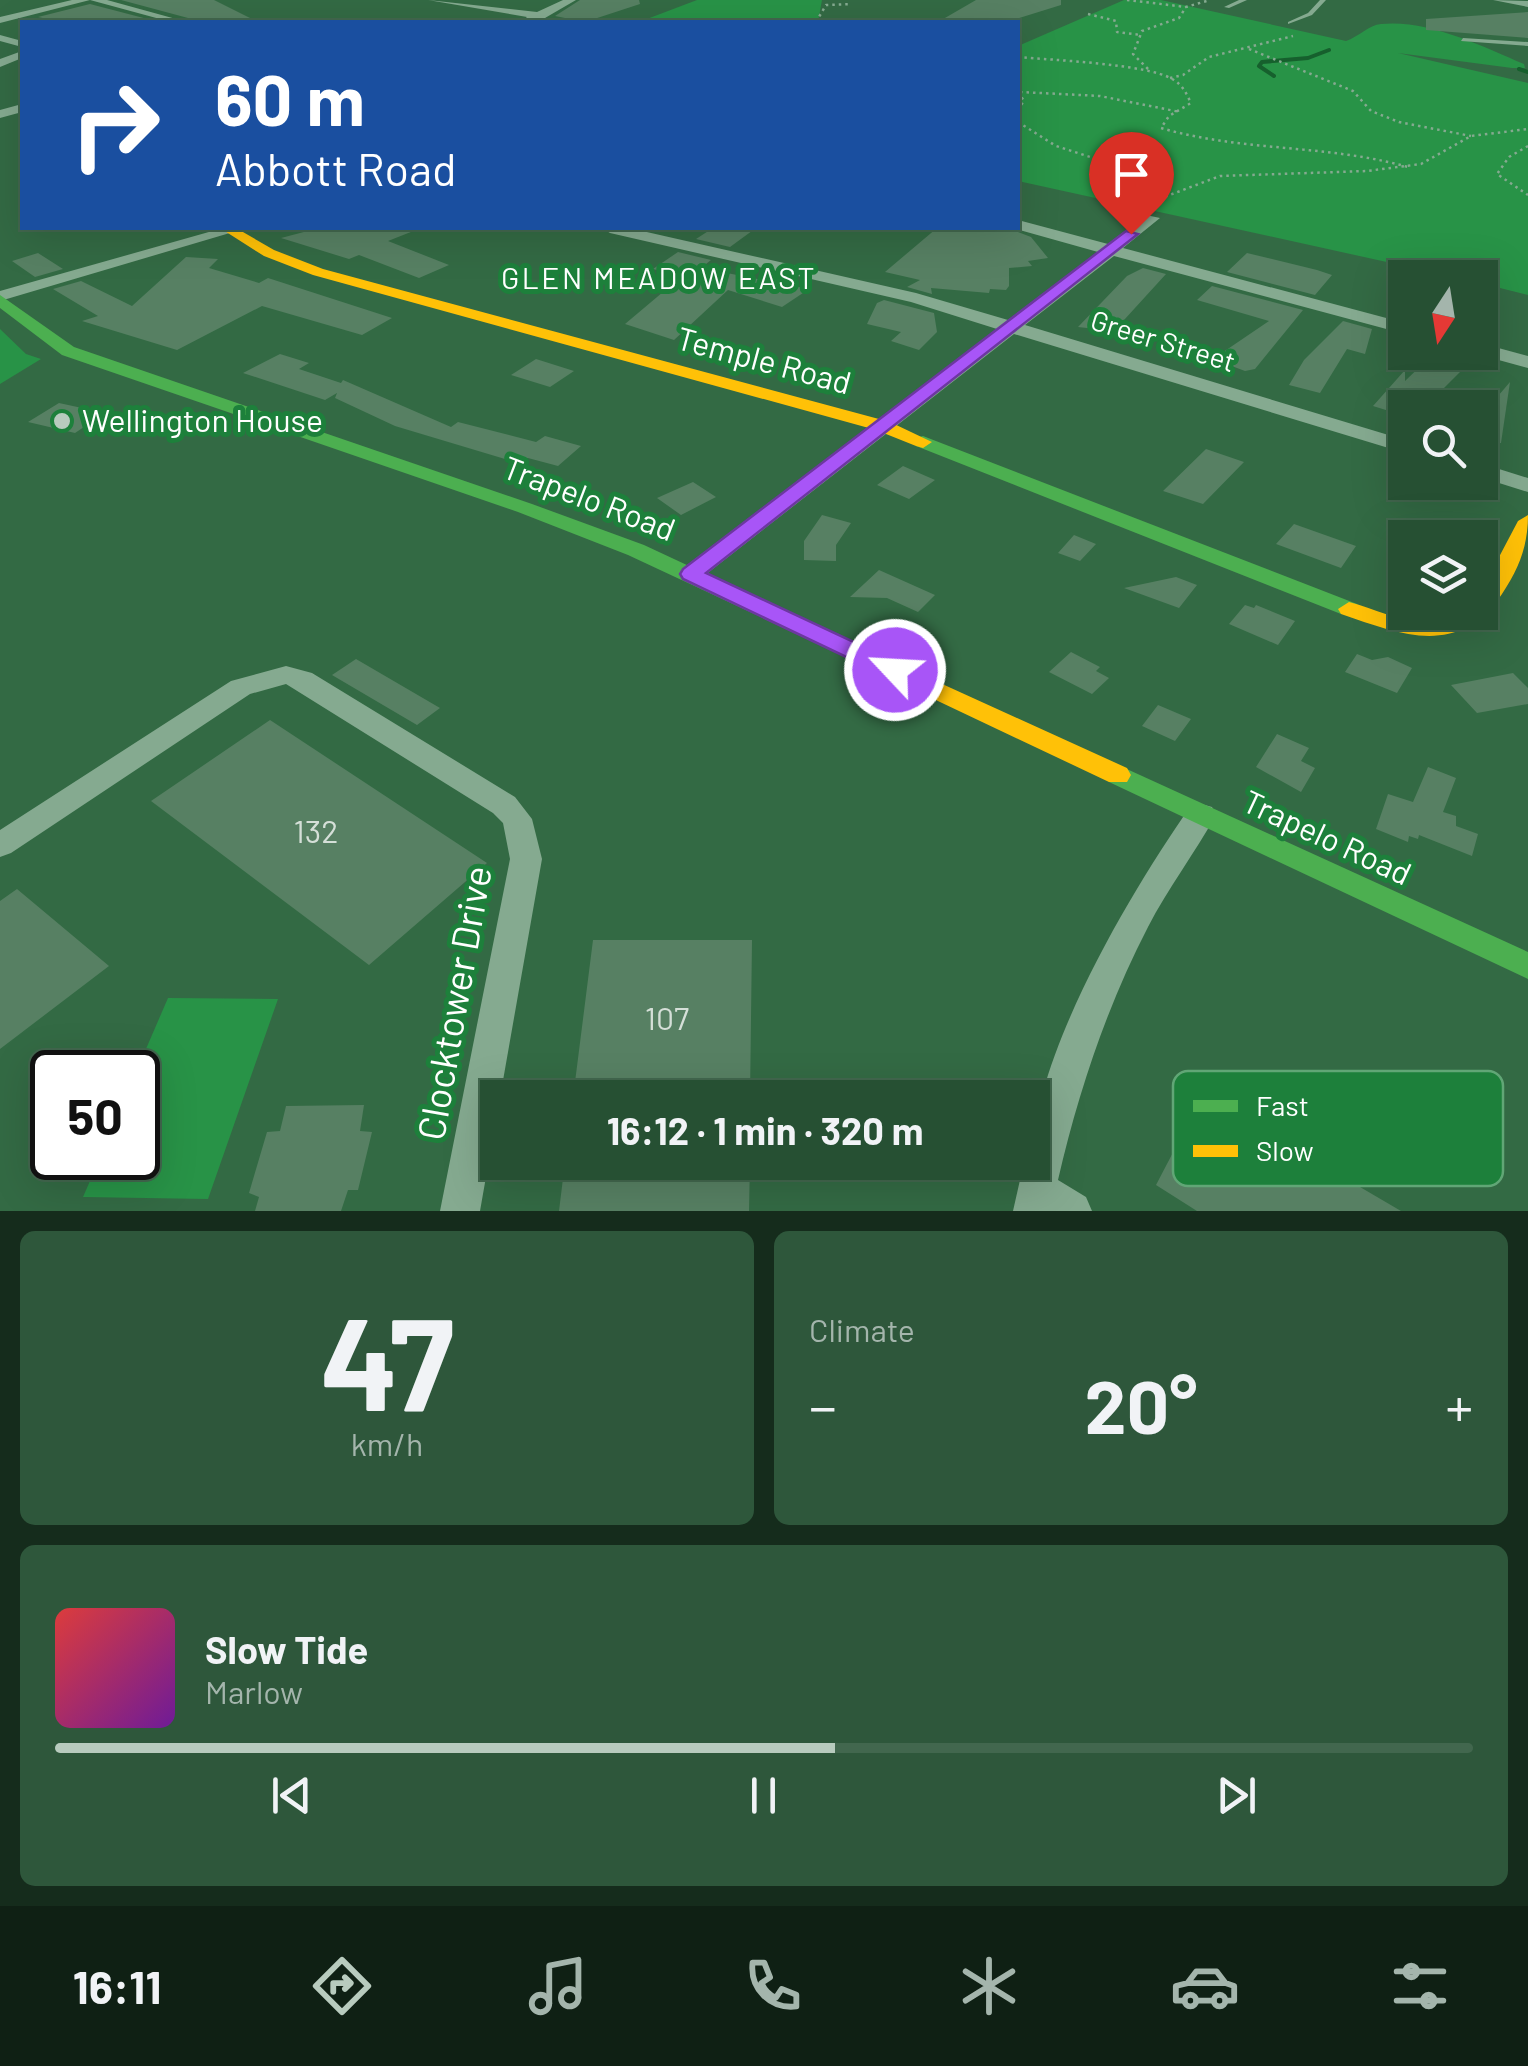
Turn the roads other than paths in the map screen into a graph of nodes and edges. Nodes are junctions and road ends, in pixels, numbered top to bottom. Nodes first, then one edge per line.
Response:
1 (85, 0) edge
2 (94, 0) edge
3 (433, 0) edge
4 (571, 0) edge
5 (1244, 0) edge
6 (1324, 0) edge
7 (1498, 0) edge
8 (1528, 4) edge
9 (1227, 8) dead end
10 (541, 16) junction
11 (0, 20) edge
12 (174, 20) edge
13 (530, 20) edge
14 (1290, 23) road end
15 (1463, 40) dead end
16 (1528, 44) edge
17 (1155, 209) road end
18 (1020, 226) edge
19 (226, 230) edge
20 (231, 230) edge
21 (619, 230) edge
22 (1110, 250) junction
23 (0, 298) edge
24 (1388, 324) edge
25 (1012, 326) junction
26 (1498, 354) edge
27 (1528, 362) edge
28 (883, 426) junction
29 (1388, 442) edge
30 (1498, 476) edge
31 (1528, 485) edge
32 (1528, 521) edge
33 (691, 574) junction
34 (1201, 816) junction
35 (0, 845) edge
36 (1528, 966) edge
37 (1034, 1199) edge
38 (460, 1211) edge
39 (1072, 1211) edge

1 - 11 street
2 - 12 street
3 - 10 street
4 - 10 street
5 - 9 lane
6 - 14 lane
7 - 8 street
10 - 13 street
15 - 16 lane
17 - 22 street
18 - 22 street
19 - 23 street
20 - 28 street, Temple Road
21 - 25 street, Greer Street
22 - 24 street
22 - 25 street
23 - 33 street, Trapelo Road
25 - 28 street
25 - 29 street, Greer Street
26 - 27 street
28 - 32 street, Temple Road
28 - 33 street
30 - 31 street
33 - 34 street, Trapelo Road
34 - 36 street, Trapelo Road
34 - 37 street
35 - 38 street, Clocktower Drive
37 - 39 street

